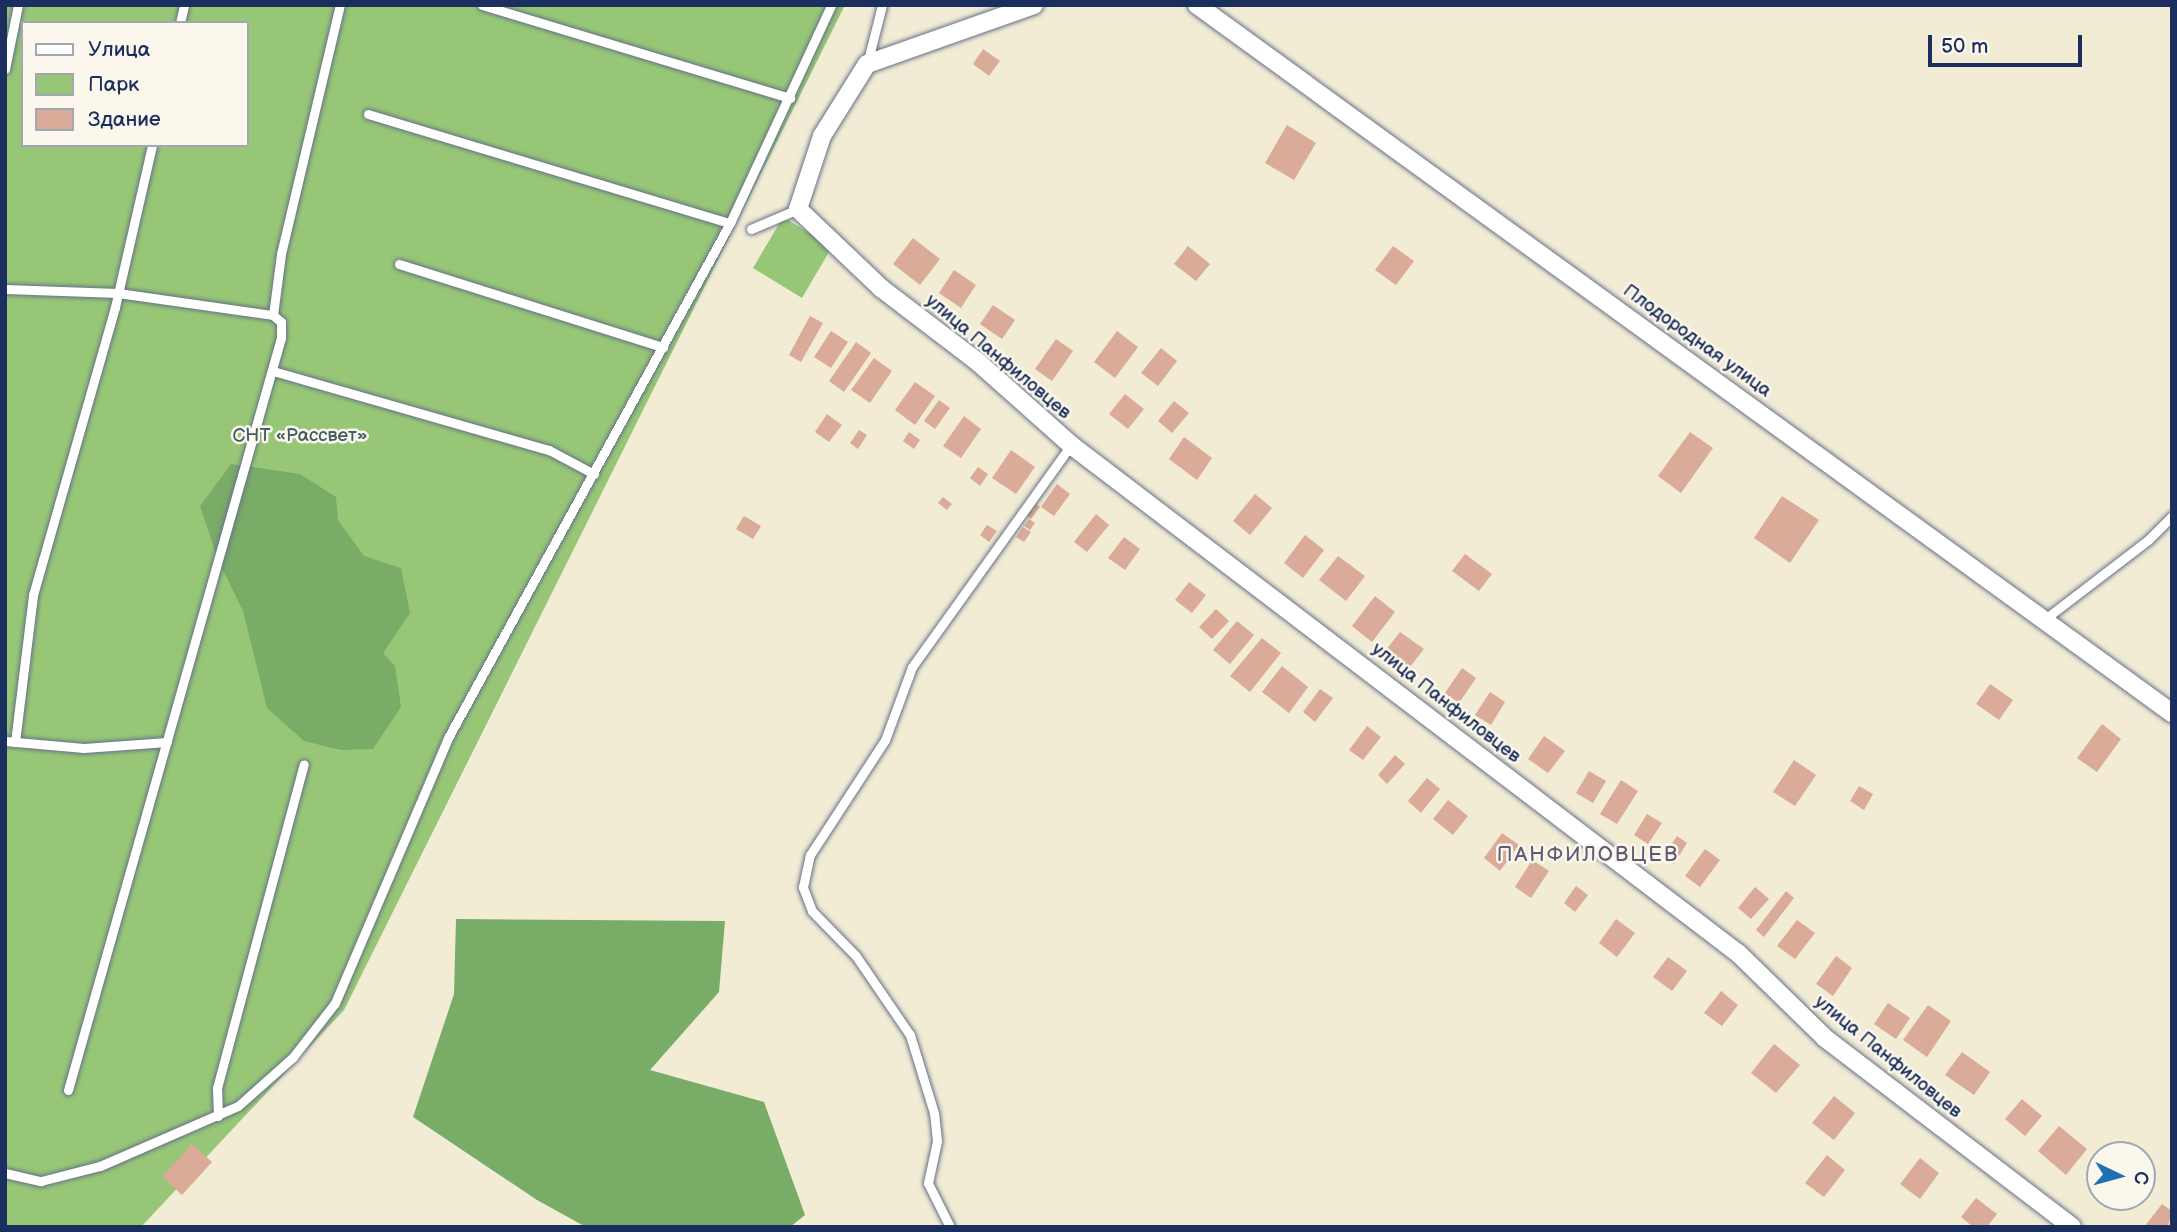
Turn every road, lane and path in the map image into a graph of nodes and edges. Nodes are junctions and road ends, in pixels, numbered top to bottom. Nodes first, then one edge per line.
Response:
1 (18, 5) edge
2 (340, 5) edge
3 (482, 5) edge
4 (831, 5) edge
5 (883, 5) edge
6 (1034, 5) edge
7 (1197, 5) edge
8 (867, 64) junction
9 (5, 69) edge
10 (790, 98) junction
11 (369, 114) dead end
12 (152, 147) edge
13 (797, 209) junction
14 (730, 223) junction
15 (751, 229) dead end
16 (399, 264) dead end
17 (5, 289) edge
18 (118, 293) junction
19 (273, 315) junction
20 (663, 347) junction
21 (273, 371) junction
22 (1071, 445) junction
23 (594, 474) junction
24 (2172, 516) edge
25 (2045, 619) junction
26 (2172, 713) edge
27 (10, 741) edge
28 (167, 742) junction
29 (304, 764) dead end
30 (68, 1090) dead end
31 (218, 1115) junction
32 (5, 1174) edge
33 (950, 1227) edge
34 (2072, 1227) edge

1 - 9 lane
2 - 19 lane
3 - 10 lane
4 - 10 lane
5 - 8 lane
6 - 8 street
7 - 25 street, Плодородная улица
8 - 13 street
10 - 14 lane
11 - 14 lane
12 - 18 lane
13 - 15 lane
13 - 22 street, улица Панфиловцев
14 - 20 lane
16 - 20 lane
17 - 18 lane
18 - 19 lane
18 - 27 lane
19 - 21 lane
20 - 23 lane
21 - 23 lane
21 - 28 lane
22 - 33 lane
22 - 34 street, улица Панфиловцев
23 - 31 lane
24 - 25 lane
25 - 26 street, Плодородная улица
27 - 28 lane
28 - 30 lane
29 - 31 lane
31 - 32 lane

